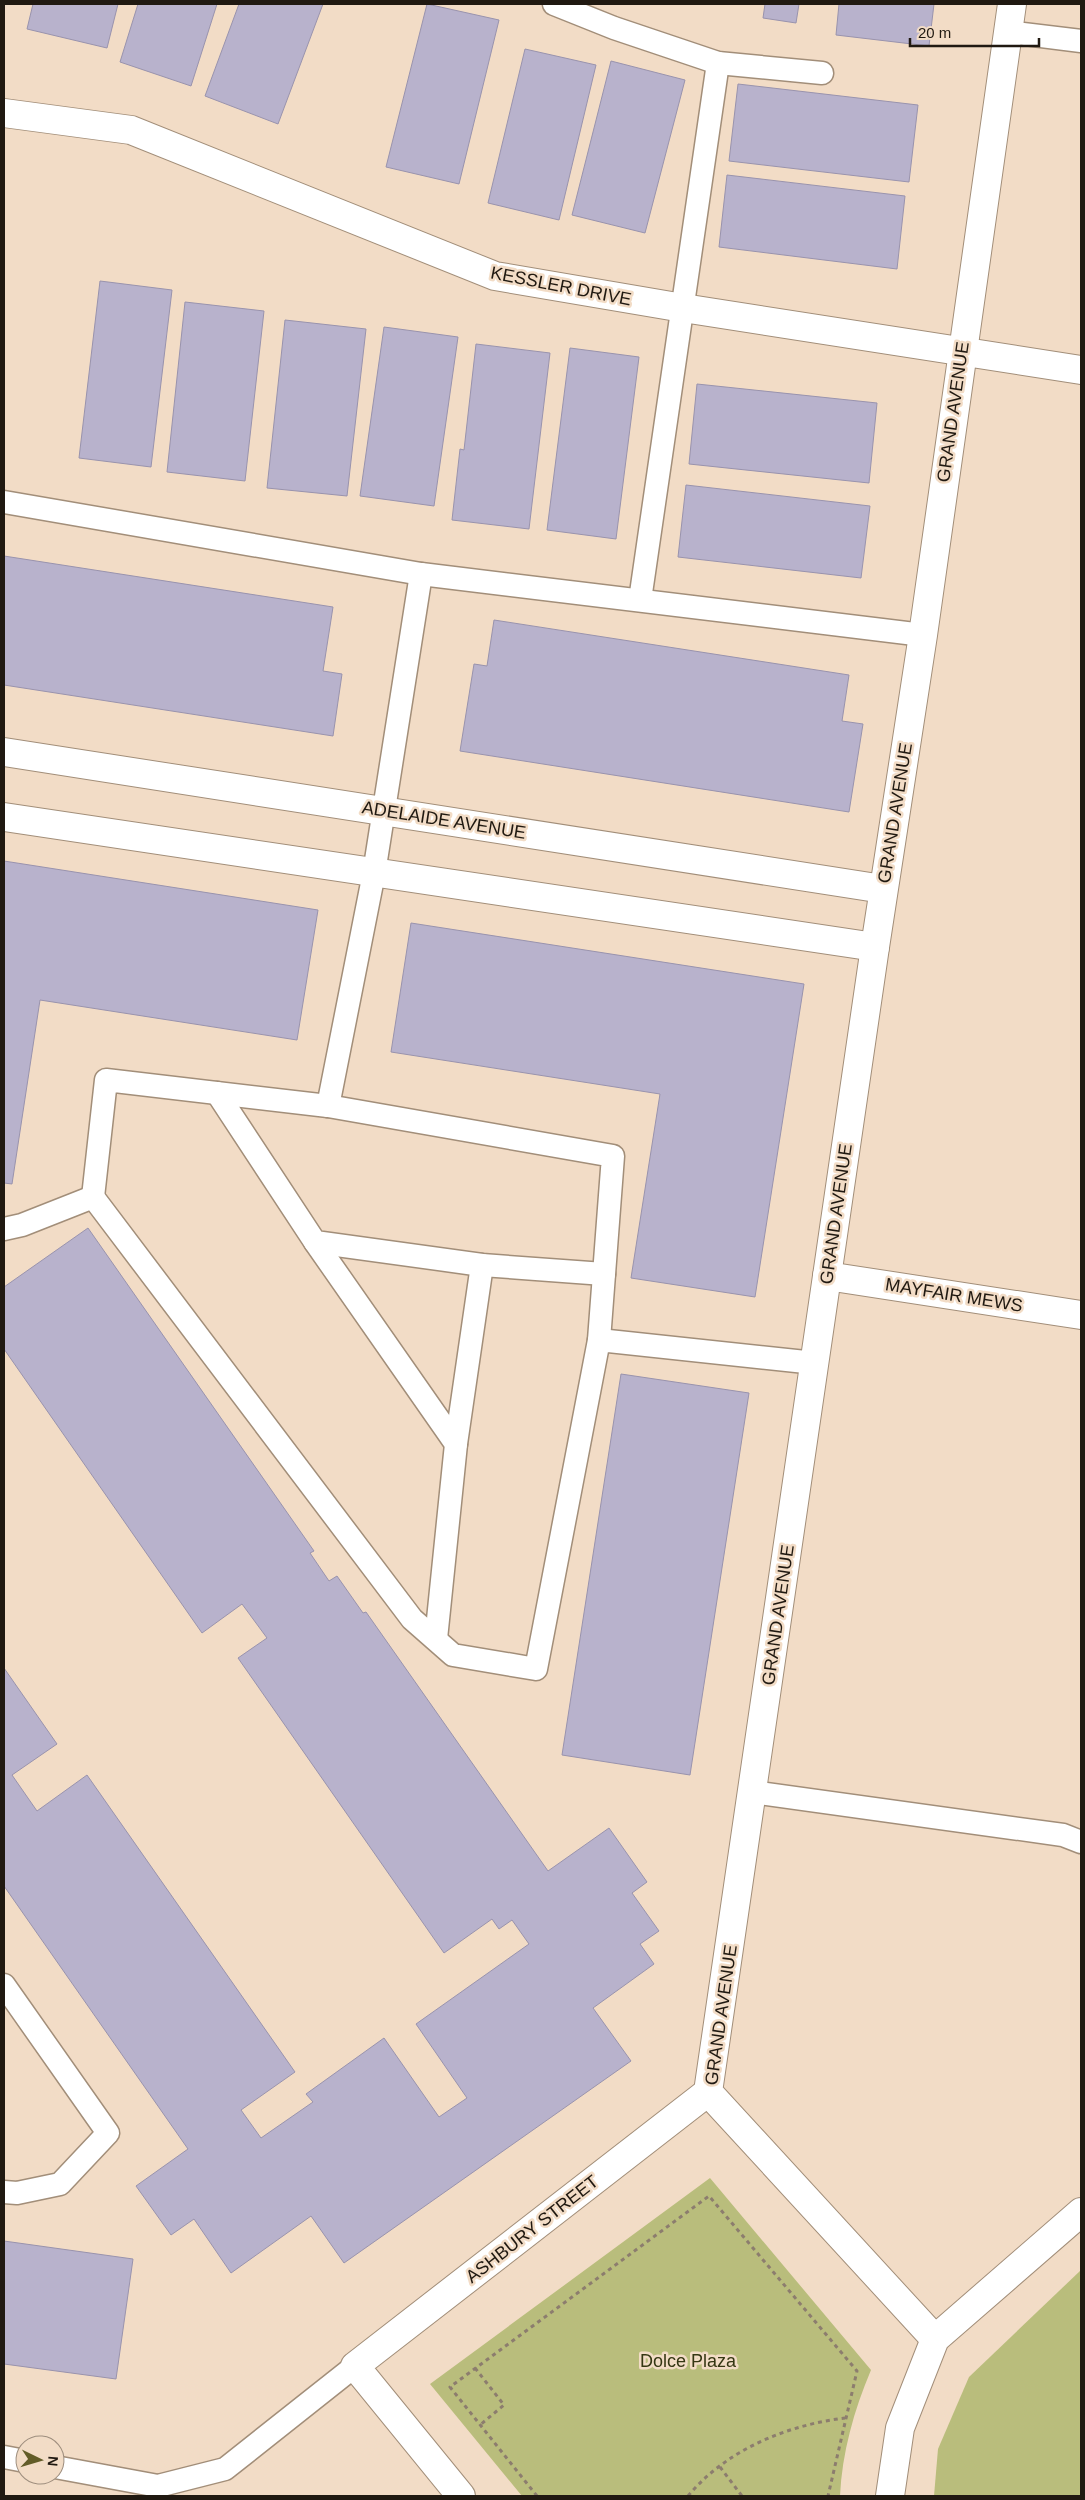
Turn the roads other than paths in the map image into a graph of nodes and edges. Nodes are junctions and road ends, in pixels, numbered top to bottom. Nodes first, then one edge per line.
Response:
1 (554, 4) edge
2 (1012, 4) edge
3 (1008, 32) junction
4 (1081, 41) edge
5 (718, 63) junction
6 (822, 73) dead end
7 (4, 113) edge
8 (683, 308) junction
9 (961, 352) junction
10 (1081, 370) edge
11 (4, 502) edge
12 (421, 574) junction
13 (640, 600) junction
14 (923, 635) junction
15 (4, 752) edge
16 (382, 810) junction
17 (4, 817) edge
18 (374, 873) junction
19 (884, 890) junction
20 (875, 947) junction
21 (217, 1094) junction
22 (328, 1106) junction
23 (93, 1197) junction
24 (4, 1229) edge
25 (315, 1242) junction
26 (482, 1266) junction
27 (604, 1274) junction
28 (827, 1276) junction
29 (1081, 1315) edge
30 (599, 1340) junction
31 (815, 1363) junction
32 (456, 1444) junction
33 (436, 1639) junction
34 (752, 1792) junction
35 (1081, 1842) edge
36 (4, 1985) edge
37 (708, 2092) junction
38 (8, 2188) edge
39 (1081, 2212) edge
40 (935, 2339) junction
41 (355, 2366) junction
42 (65, 2469) edge
43 (461, 2496) edge
44 (890, 2496) edge

1 - 5 lane
2 - 3 street, GRAND AVENUE
3 - 4 lane
3 - 9 street, GRAND AVENUE
5 - 6 lane
5 - 8 lane
7 - 8 street, KESSLER DRIVE
8 - 9 street, KESSLER DRIVE
8 - 13 lane
9 - 10 street, KESSLER DRIVE
9 - 14 street, GRAND AVENUE
11 - 12 lane
12 - 13 lane
12 - 16 lane
13 - 14 lane
14 - 19 street, GRAND AVENUE
15 - 16 street, ADELAIDE AVENUE
16 - 18 lane
16 - 19 street, ADELAIDE AVENUE
17 - 18 street
18 - 20 street
18 - 22 lane
19 - 20 street, GRAND AVENUE
20 - 28 street, GRAND AVENUE
21 - 22 lane
21 - 23 lane
21 - 25 lane
22 - 27 lane
23 - 24 lane
23 - 33 lane
25 - 26 lane
25 - 32 lane
26 - 27 lane
26 - 32 lane
27 - 30 lane
28 - 29 street, MAYFAIR MEWS
28 - 31 street, GRAND AVENUE
30 - 31 lane
30 - 33 lane
31 - 34 street, GRAND AVENUE
32 - 33 lane
34 - 35 lane
34 - 37 street, GRAND AVENUE
36 - 38 lane
37 - 40 street, GRAND AVENUE
37 - 41 street, ASHBURY STREET
39 - 40 street
40 - 44 street
41 - 42 lane
41 - 43 street

